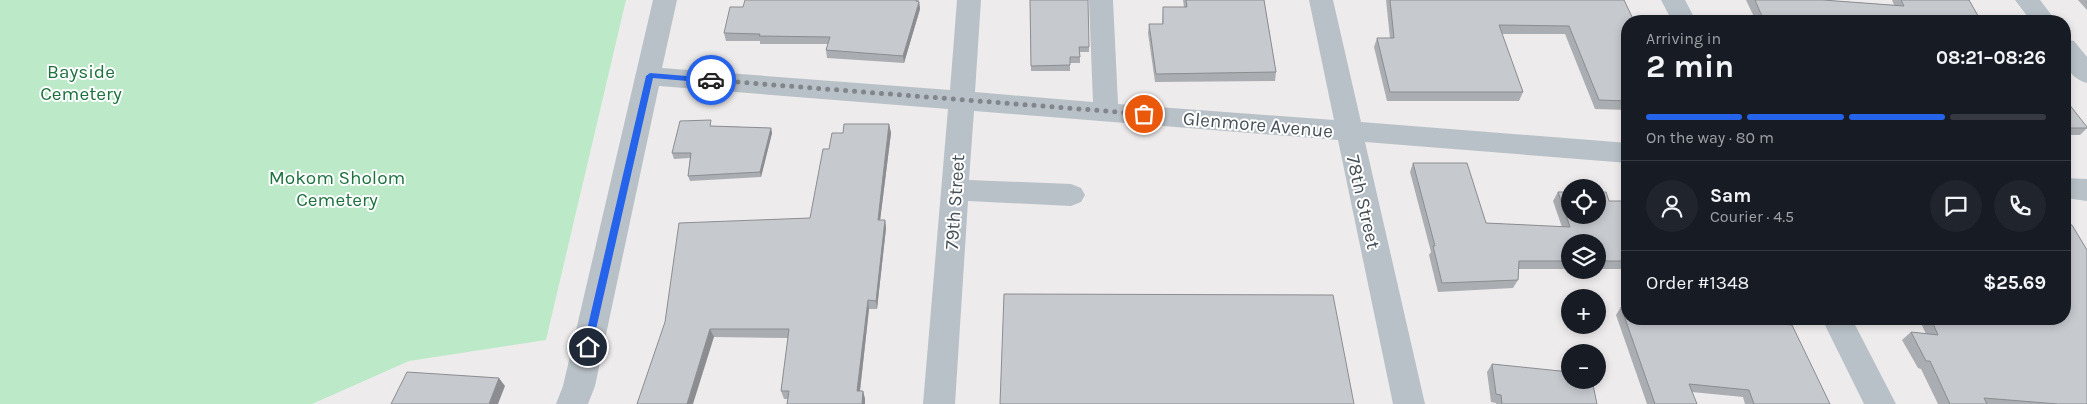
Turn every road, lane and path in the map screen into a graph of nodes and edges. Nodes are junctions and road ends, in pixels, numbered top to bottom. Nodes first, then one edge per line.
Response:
1 (665, 0) edge
2 (968, 0) edge
3 (1101, 0) edge
4 (1320, 0) edge
5 (1673, 0) edge
6 (2027, 0) edge
7 (1681, 15) edge
8 (2039, 15) edge
9 (2074, 52) edge
10 (2087, 74) edge
11 (650, 76) junction
12 (961, 100) junction
13 (1106, 112) junction
14 (1348, 131) junction
15 (1621, 152) edge
16 (2071, 189) edge
17 (955, 190) junction
18 (2087, 190) edge
19 (1071, 195) dead end
20 (1840, 325) edge
21 (572, 404) edge
22 (940, 404) edge
23 (1409, 404) edge
24 (1880, 404) edge

1 - 11 street
2 - 12 street, 79th Street
3 - 13 street
4 - 14 street, 78th Street
5 - 7 street
6 - 8 street
9 - 10 street
11 - 12 street, Glenmore Avenue
11 - 21 street
12 - 13 street, Glenmore Avenue
12 - 17 street, 79th Street
13 - 14 street, Glenmore Avenue
14 - 15 street, Glenmore Avenue
14 - 23 street, 78th Street
16 - 18 street
17 - 19 street
17 - 22 street, 79th Street
20 - 24 street

